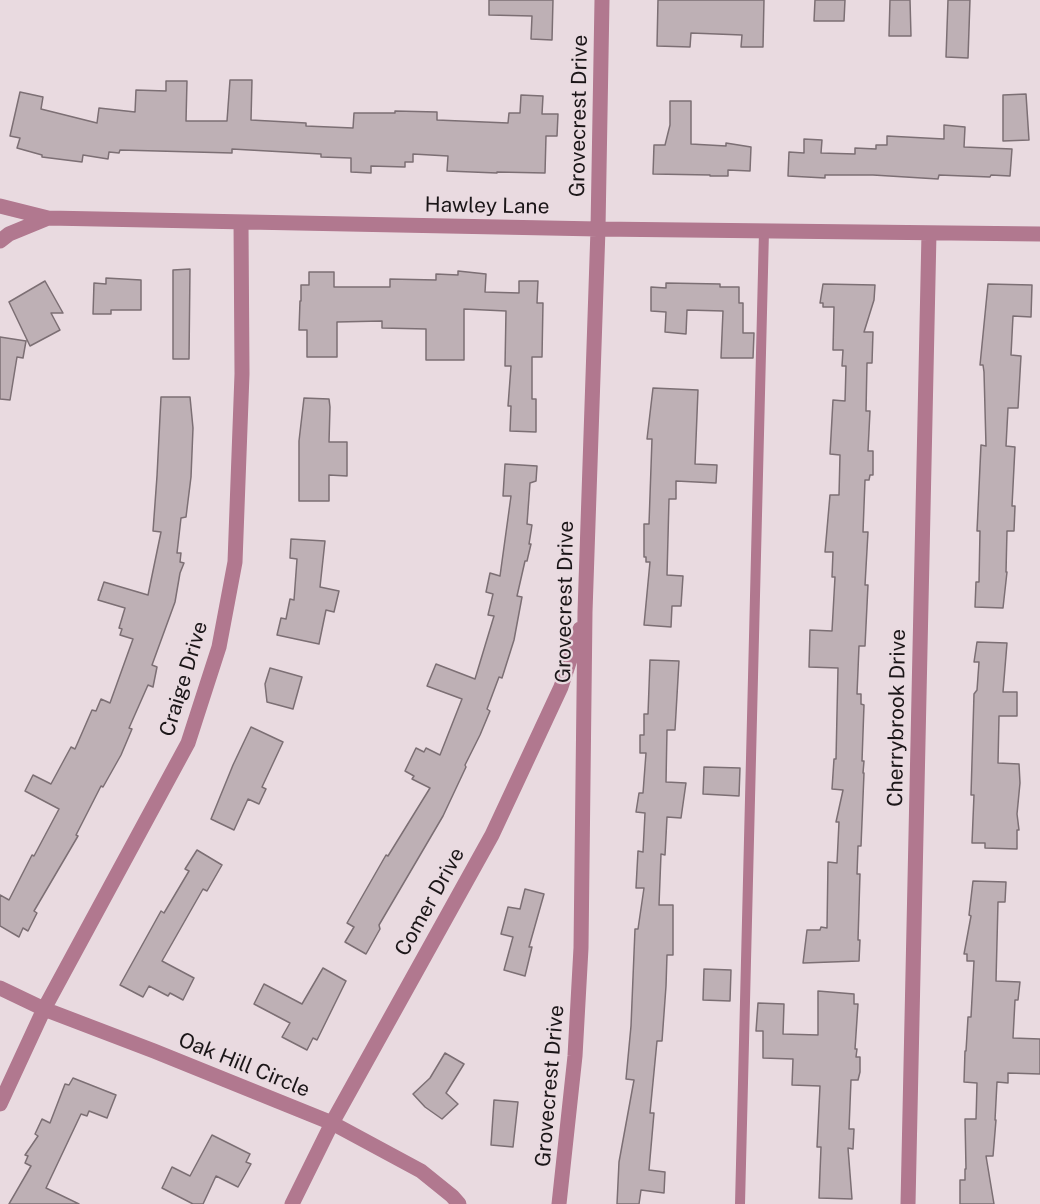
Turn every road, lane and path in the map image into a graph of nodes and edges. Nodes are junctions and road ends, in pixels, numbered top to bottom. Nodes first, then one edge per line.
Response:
1 (602, 0) edge
2 (0, 206) edge
3 (48, 218) junction
4 (241, 222) junction
5 (597, 229) junction
6 (764, 231) junction
7 (929, 232) junction
8 (1040, 234) edge
9 (4, 237) edge
10 (585, 612) junction
11 (0, 988) edge
12 (44, 1009) junction
13 (0, 1104) edge
14 (332, 1123) junction
15 (292, 1204) edge
16 (459, 1204) edge
17 (559, 1204) edge
18 (740, 1204) edge
19 (908, 1204) edge

1 - 5 street, Grovecrest Drive
2 - 3 street
3 - 4 street, Hawley Lane
3 - 9 street, Hawley Lane
4 - 5 street, Hawley Lane
4 - 12 street, Craige Drive
5 - 6 street, Hawley Lane
5 - 10 street, Grovecrest Drive
6 - 7 street, Hawley Lane
6 - 18 lane
7 - 8 street, Hawley Lane
7 - 19 street, Cherrybrook Drive
10 - 14 street, Comer Drive
10 - 17 street, Grovecrest Drive
11 - 12 street, Oak Hill Circle
12 - 13 street, Craige Drive
12 - 14 street, Oak Hill Circle
14 - 15 street, Comer Drive
14 - 16 street, Oak Hill Circle

